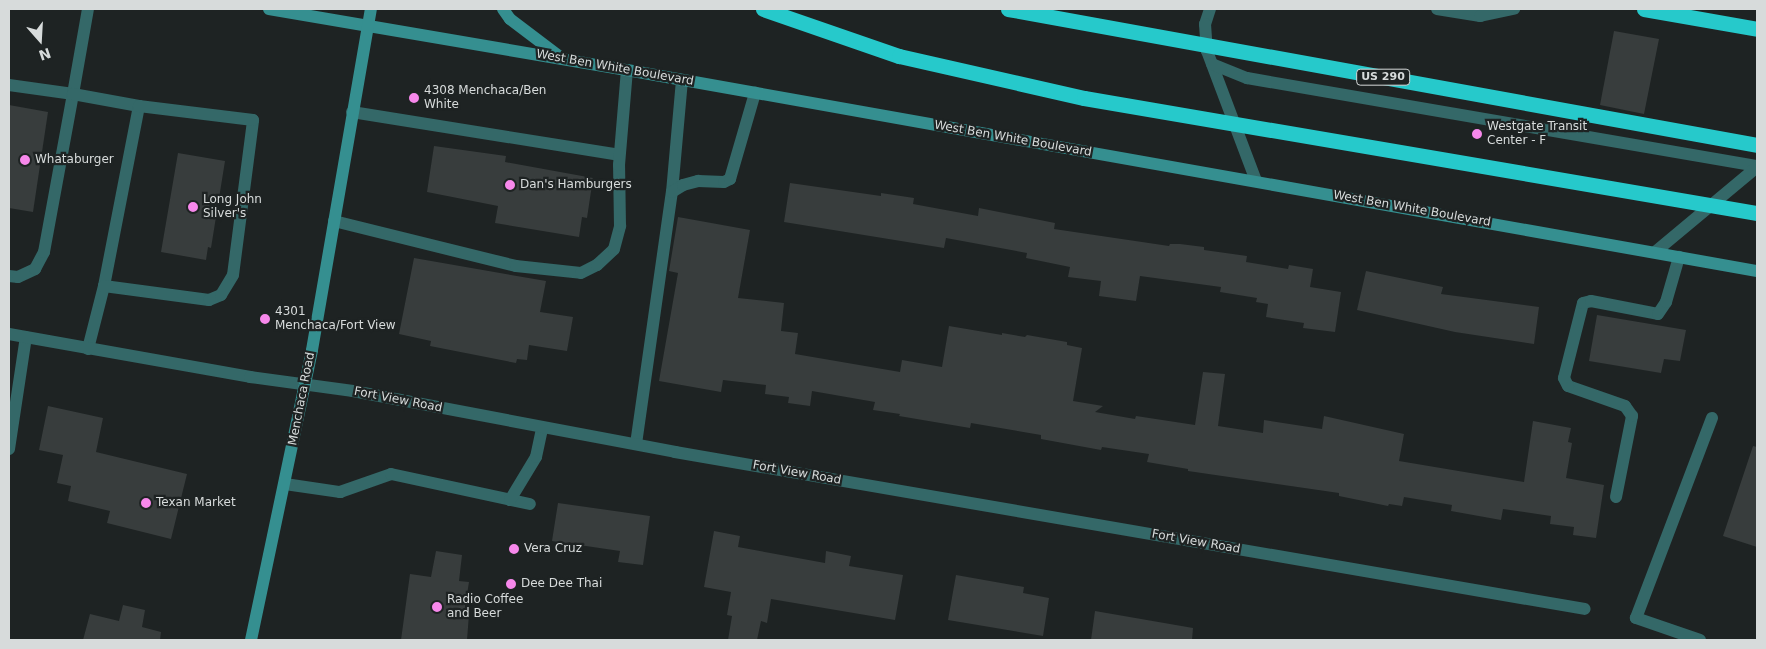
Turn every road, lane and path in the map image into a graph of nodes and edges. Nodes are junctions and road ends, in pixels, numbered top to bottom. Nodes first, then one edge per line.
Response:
1 (88, 9) edge
2 (269, 9) edge
3 (371, 9) edge
4 (503, 9) edge
5 (763, 9) edge
6 (1008, 9) edge
7 (1210, 9) edge
8 (1438, 9) edge
9 (1514, 9) edge
10 (1644, 9) edge
11 (368, 26) junction
12 (1757, 29) edge
13 (563, 59) junction
14 (1212, 64) junction
15 (627, 70) junction
16 (682, 80) junction
17 (9, 85) edge
18 (756, 93) junction
19 (73, 94) junction
20 (140, 106) junction
21 (352, 112) junction
22 (1757, 145) edge
23 (619, 155) junction
24 (1757, 166) edge
25 (1256, 181) junction
26 (672, 192) junction
27 (1757, 213) edge
28 (334, 222) junction
29 (1655, 252) junction
30 (1679, 257) junction
31 (1757, 270) edge
32 (9, 276) edge
33 (104, 286) junction
34 (9, 334) edge
35 (26, 337) junction
36 (88, 349) junction
37 (305, 384) junction
38 (1712, 418) dead end
39 (542, 428) junction
40 (636, 444) junction
41 (9, 449) edge
42 (285, 484) junction
43 (1616, 497) dead end
44 (510, 500) junction
45 (530, 504) dead end
46 (1585, 609) dead end
47 (251, 640) edge
48 (1700, 640) edge

1 - 19 street
2 - 11 main road, West Ben White Boulevard
3 - 11 main road, Menchaca Road
4 - 13 main road
5 - 27 highway, bridge
6 - 22 highway, US 290, bridge
7 - 14 street
8 - 9 street
10 - 12 highway
11 - 13 main road, West Ben White Boulevard
11 - 21 main road, Menchaca Road
13 - 15 main road, West Ben White Boulevard
14 - 24 street
14 - 25 street
15 - 16 main road, West Ben White Boulevard
15 - 23 street
16 - 18 main road, West Ben White Boulevard
16 - 26 street
17 - 19 street
18 - 25 main road, West Ben White Boulevard
18 - 26 street
19 - 20 street
19 - 32 street
20 - 33 street
20 - 33 street
21 - 23 street
21 - 28 main road, Menchaca Road
23 - 28 street
24 - 29 street
25 - 29 main road, West Ben White Boulevard
26 - 40 street
28 - 37 main road, Menchaca Road
29 - 30 main road, West Ben White Boulevard
30 - 31 main road, West Ben White Boulevard
30 - 43 street
33 - 36 street
34 - 35 street, Fort View Road
35 - 36 street, Fort View Road
35 - 41 street
36 - 37 street, Fort View Road
37 - 39 street, Fort View Road
37 - 42 main road, Menchaca Road
38 - 48 street
39 - 40 street, Fort View Road
39 - 44 street
40 - 46 street, Fort View Road
42 - 44 street
42 - 47 main road, Menchaca Road
44 - 45 street

